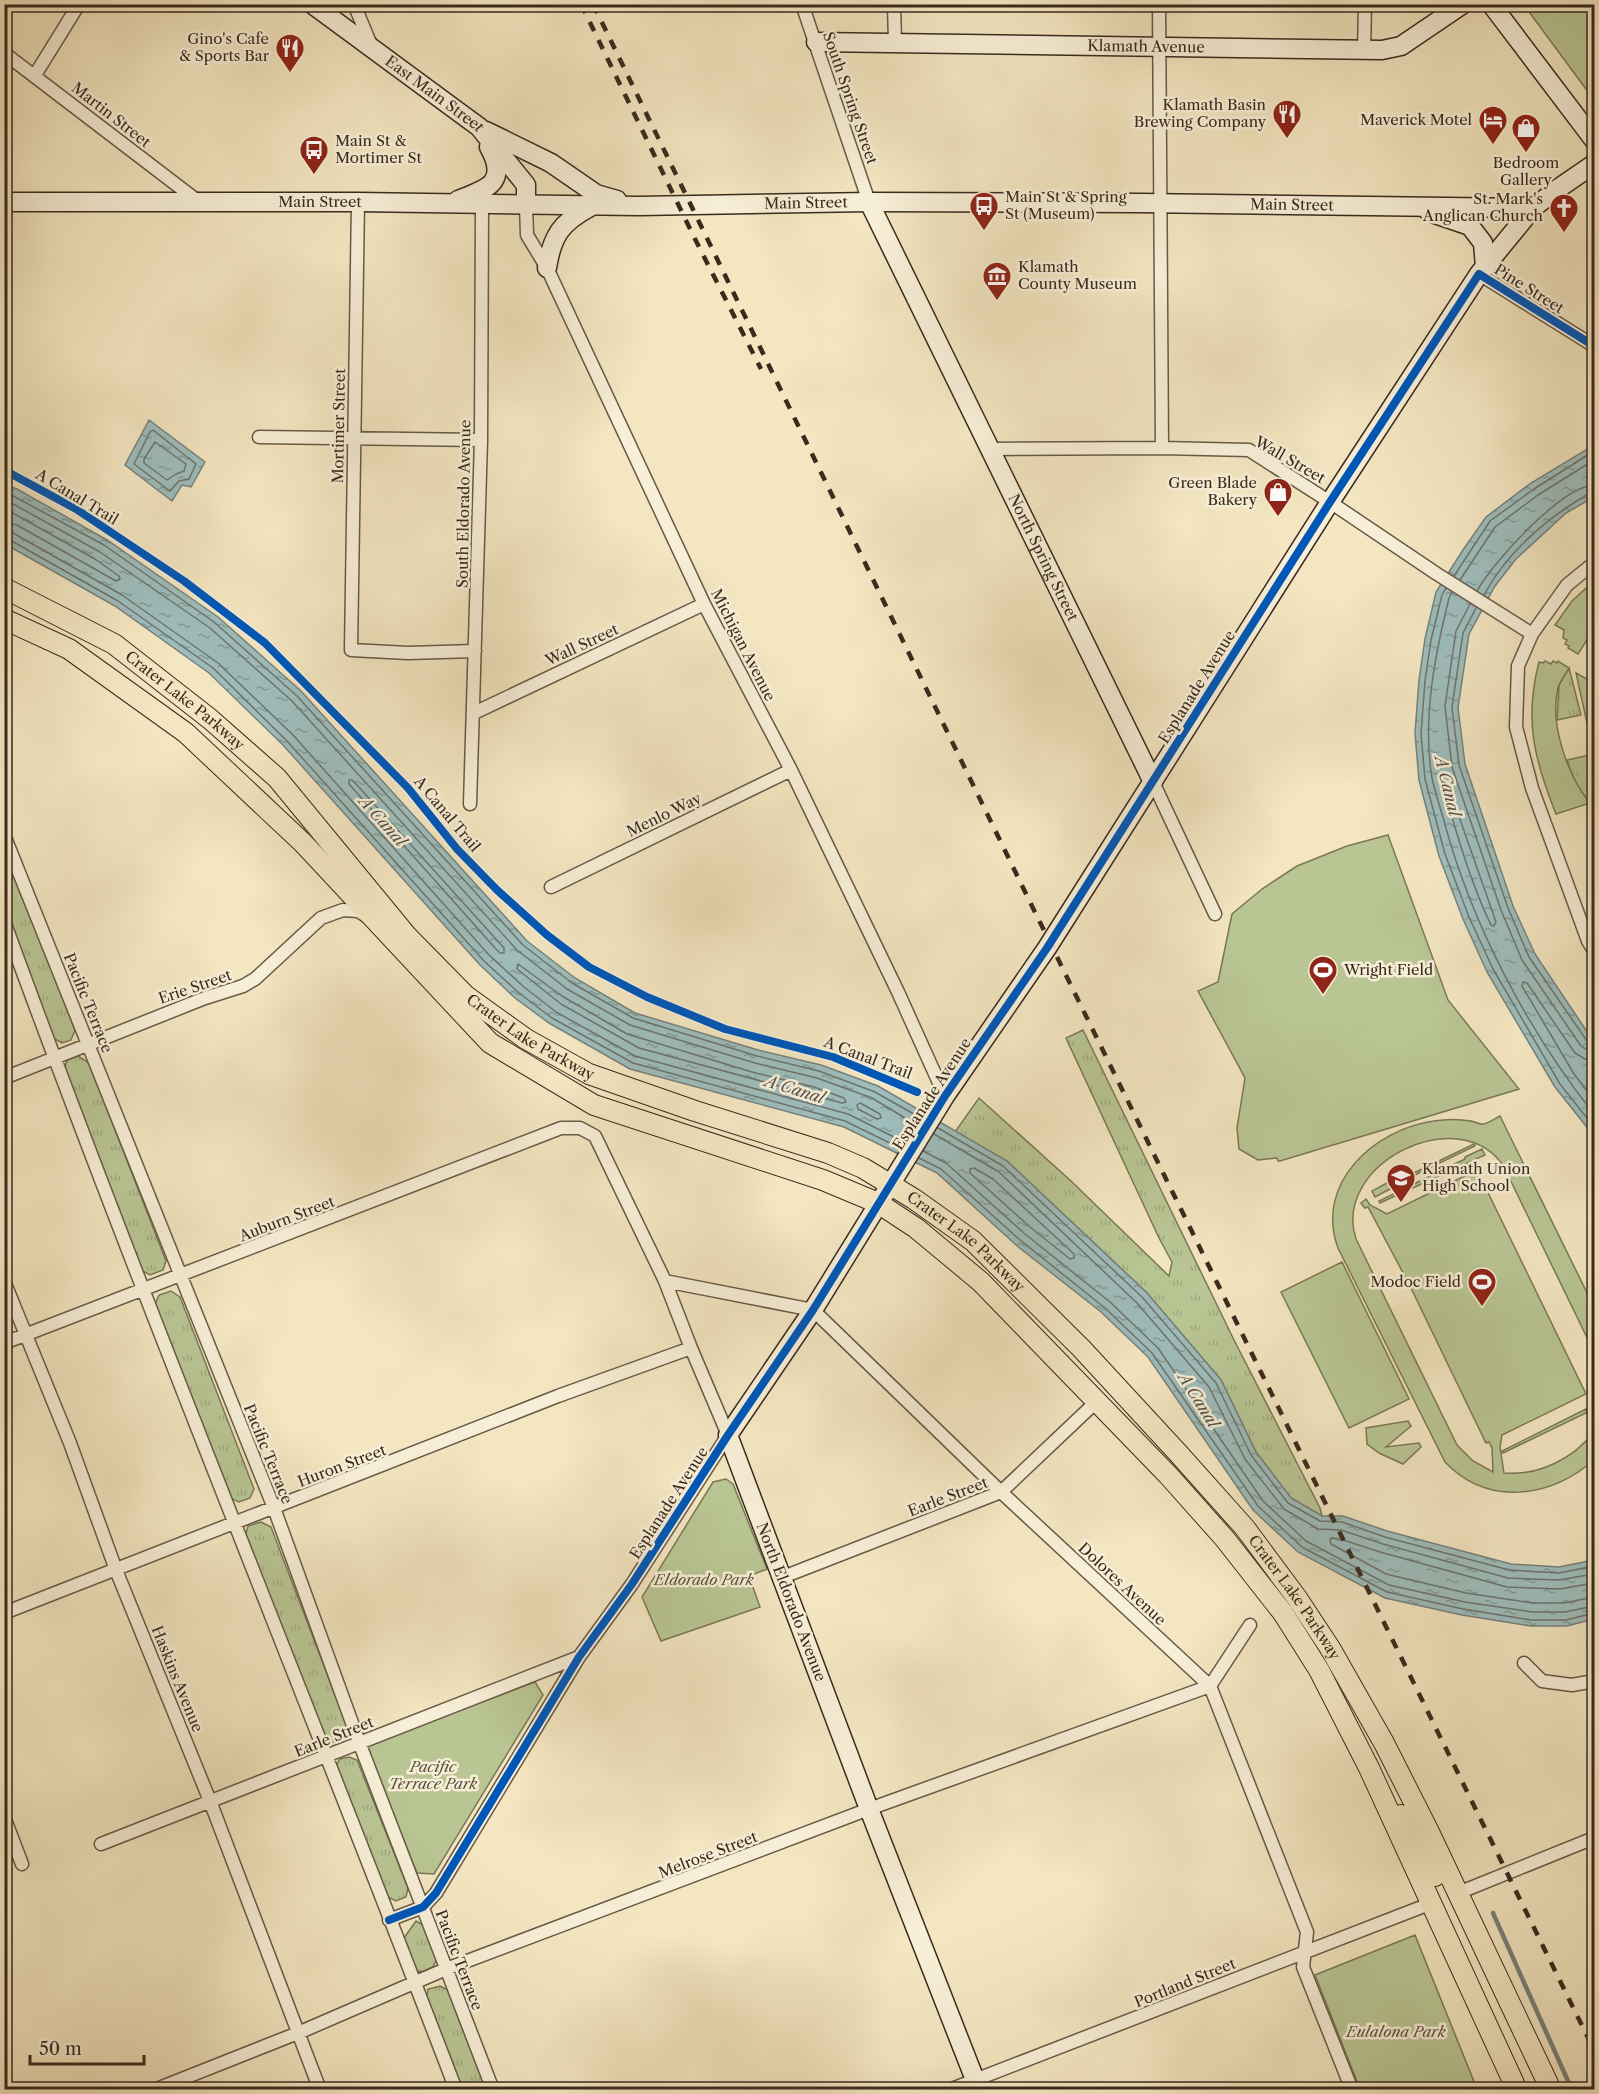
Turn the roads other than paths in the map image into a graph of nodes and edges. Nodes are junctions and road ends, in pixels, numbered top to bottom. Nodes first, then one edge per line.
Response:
1 (79, 4) edge
2 (312, 4) edge
3 (354, 4) edge
4 (802, 4) edge
5 (894, 4) edge
6 (1160, 4) edge
7 (1365, 4) edge
8 (1463, 4) edge
9 (1491, 4) edge
10 (816, 42) junction
11 (895, 43) junction
12 (372, 46) junction
13 (1159, 47) junction
14 (1364, 51) junction
15 (4, 53) edge
16 (35, 75) junction
17 (479, 128) junction
18 (1594, 140) edge
19 (1594, 164) edge
20 (7, 200) edge
21 (199, 202) junction
22 (358, 202) junction
23 (869, 202) junction
24 (1160, 203) junction
25 (448, 204) junction
26 (482, 205) junction
27 (526, 205) junction
28 (592, 206) junction
29 (639, 206) junction
30 (1412, 207) junction
31 (1533, 208) junction
32 (547, 268) junction
33 (1482, 270) junction
34 (1594, 346) edge
35 (259, 437) dead end
36 (354, 438) junction
37 (481, 440) junction
38 (1162, 448) junction
39 (992, 450) junction
40 (1330, 502) junction
41 (1594, 563) edge
42 (4, 588) edge
43 (704, 604) junction
44 (4, 619) edge
45 (1532, 634) junction
46 (475, 651) junction
47 (474, 713) junction
48 (791, 770) junction
49 (1153, 782) junction
50 (470, 804) dead end
51 (4, 835) edge
52 (551, 887) dead end
53 (1215, 914) dead end
54 (4, 921) edge
55 (377, 922) junction
56 (1594, 951) edge
57 (89, 1043) junction
58 (54, 1058) junction
59 (4, 1078) edge
60 (945, 1096) junction
61 (580, 1128) joint
62 (890, 1184) junction
63 (878, 1203) junction
64 (181, 1275) junction
65 (4, 1281) edge
66 (665, 1281) junction
67 (142, 1289) junction
68 (813, 1310) junction
69 (25, 1335) junction
70 (4, 1343) edge
71 (691, 1348) junction
72 (1096, 1402) junction
73 (728, 1435) junction
74 (1001, 1492) junction
75 (274, 1509) junction
76 (234, 1524) junction
77 (116, 1570) junction
78 (783, 1577) junction
79 (4, 1613) edge
80 (1250, 1625) dead end
81 (579, 1658) junction
82 (1524, 1663) dead end
83 (1594, 1681) edge
84 (1210, 1686) junction
85 (359, 1742) junction
86 (327, 1756) junction
87 (1369, 1768) junction
88 (210, 1801) junction
89 (868, 1809) junction
90 (4, 1817) edge
91 (1594, 1838) edge
92 (101, 1844) dead end
93 (22, 1864) dead end
94 (1458, 1893) junction
95 (1432, 1903) junction
96 (423, 1907) junction
97 (389, 1920) junction
98 (1305, 1951) junction
99 (446, 1970) junction
100 (415, 1983) junction
101 (298, 2033) junction
102 (977, 2084) edge
103 (154, 2090) edge
104 (320, 2090) edge
105 (456, 2090) edge
106 (494, 2090) edge
107 (949, 2090) edge
108 (1352, 2090) edge
109 (1517, 2090) edge
110 (1551, 2090) edge

1 - 16 street
2 - 12 street, East Main Street
3 - 12 street
4 - 10 street, South Spring Street
5 - 11 street
6 - 13 street
7 - 14 street
8 - 14 street, Klamath Avenue
9 - 18 street
10 - 11 street, Klamath Avenue
10 - 23 street, South Spring Street
11 - 13 street, Klamath Avenue
12 - 17 street, East Main Street
13 - 14 street, Klamath Avenue
13 - 24 street
15 - 16 street, Martin Street
16 - 21 street, Martin Street
17 - 25 street
17 - 27 street, East Main Street
17 - 29 street
19 - 31 street
20 - 21 street, Main Street
21 - 22 street, Main Street
22 - 25 street, Main Street
22 - 36 street, Mortimer Street
23 - 24 street, Main Street
23 - 29 street, Main Street
23 - 39 street, North Spring Street
24 - 30 street, Main Street
24 - 38 street
25 - 26 street, Main Street
26 - 27 street, Main Street
26 - 37 street, South Eldorado Avenue
27 - 28 street, Main Street
27 - 32 street, Michigan Avenue
28 - 29 street, Main Street
28 - 32 street
30 - 31 street, Main Street
30 - 33 street
31 - 33 street, Esplanade Avenue
32 - 43 street, Michigan Avenue
33 - 34 street, Pine Street
33 - 40 street, Esplanade Avenue
35 - 36 street
36 - 37 street
36 - 46 street, Mortimer Street
37 - 46 street, South Eldorado Avenue
38 - 39 street, Wall Street
38 - 40 street, Wall Street
39 - 49 street, North Spring Street
40 - 45 street, Wall Street
40 - 49 street, Esplanade Avenue
41 - 45 street
42 - 62 main road, Crater Lake Parkway
43 - 47 street, Wall Street
43 - 48 street, Michigan Avenue
44 - 55 main road, Crater Lake Parkway
45 - 56 street
46 - 47 street, South Eldorado Avenue
47 - 50 street, South Eldorado Avenue
48 - 52 street, Menlo Way
48 - 60 street, Michigan Avenue
49 - 53 street, North Spring Street
49 - 60 street, Esplanade Avenue
51 - 57 street, Pacific Terrace
54 - 58 street
55 - 57 street, Erie Street
55 - 63 main road, Crater Lake Parkway
57 - 58 street, Erie Street
57 - 64 street, Pacific Terrace
58 - 59 street, Erie Street
58 - 67 street
60 - 62 street, Esplanade Avenue
61 - 64 street, Auburn Street
61 - 66 street, North Eldorado Avenue
62 - 63 street, Esplanade Avenue
62 - 94 main road, Crater Lake Parkway
63 - 68 street, Esplanade Avenue
63 - 72 main road, Crater Lake Parkway
64 - 67 street, Auburn Street
64 - 75 street, Pacific Terrace
65 - 69 street, Haskins Avenue
66 - 68 street
66 - 71 street, North Eldorado Avenue
67 - 69 street, Auburn Street
67 - 76 street
68 - 73 street, Esplanade Avenue
68 - 74 street, Dolores Avenue
69 - 70 street, Auburn Street
69 - 77 street, Haskins Avenue
71 - 73 street, North Eldorado Avenue
71 - 75 street, Huron Street
72 - 74 street, Earle Street
72 - 87 main road, Crater Lake Parkway
73 - 78 street, North Eldorado Avenue
73 - 81 street, Esplanade Avenue
74 - 78 street, Earle Street
74 - 84 street, Dolores Avenue
75 - 76 street, Huron Street
75 - 85 street, Pacific Terrace
76 - 77 street, Huron Street
76 - 86 street
77 - 79 street, Huron Street
77 - 88 street, Haskins Avenue
78 - 89 street, North Eldorado Avenue
80 - 84 street
81 - 85 street, Earle Street
81 - 96 street, Esplanade Avenue
82 - 83 street
84 - 89 street, Melrose Street
84 - 98 street, Dolores Avenue
85 - 86 street, Earle Street
85 - 96 street, Pacific Terrace
86 - 88 street, Earle Street
86 - 97 street
87 - 94 main road
87 - 95 main road, Crater Lake Parkway
88 - 92 street, Earle Street
88 - 101 street, Haskins Avenue
89 - 99 street, Melrose Street
89 - 102 street, North Eldorado Avenue
90 - 93 street
91 - 94 street
94 - 110 main road, Crater Lake Parkway
95 - 98 street, Portland Street
95 - 109 main road, Crater Lake Parkway
96 - 97 street
96 - 99 street, Pacific Terrace
97 - 100 street
98 - 102 street, Portland Street
98 - 108 street, Dolores Avenue
99 - 100 street, Melrose Street
99 - 106 street, Pacific Terrace
100 - 101 street, Melrose Street
100 - 105 street
101 - 103 street, Melrose Street
101 - 104 street, Haskins Avenue
102 - 107 street, Portland Street

